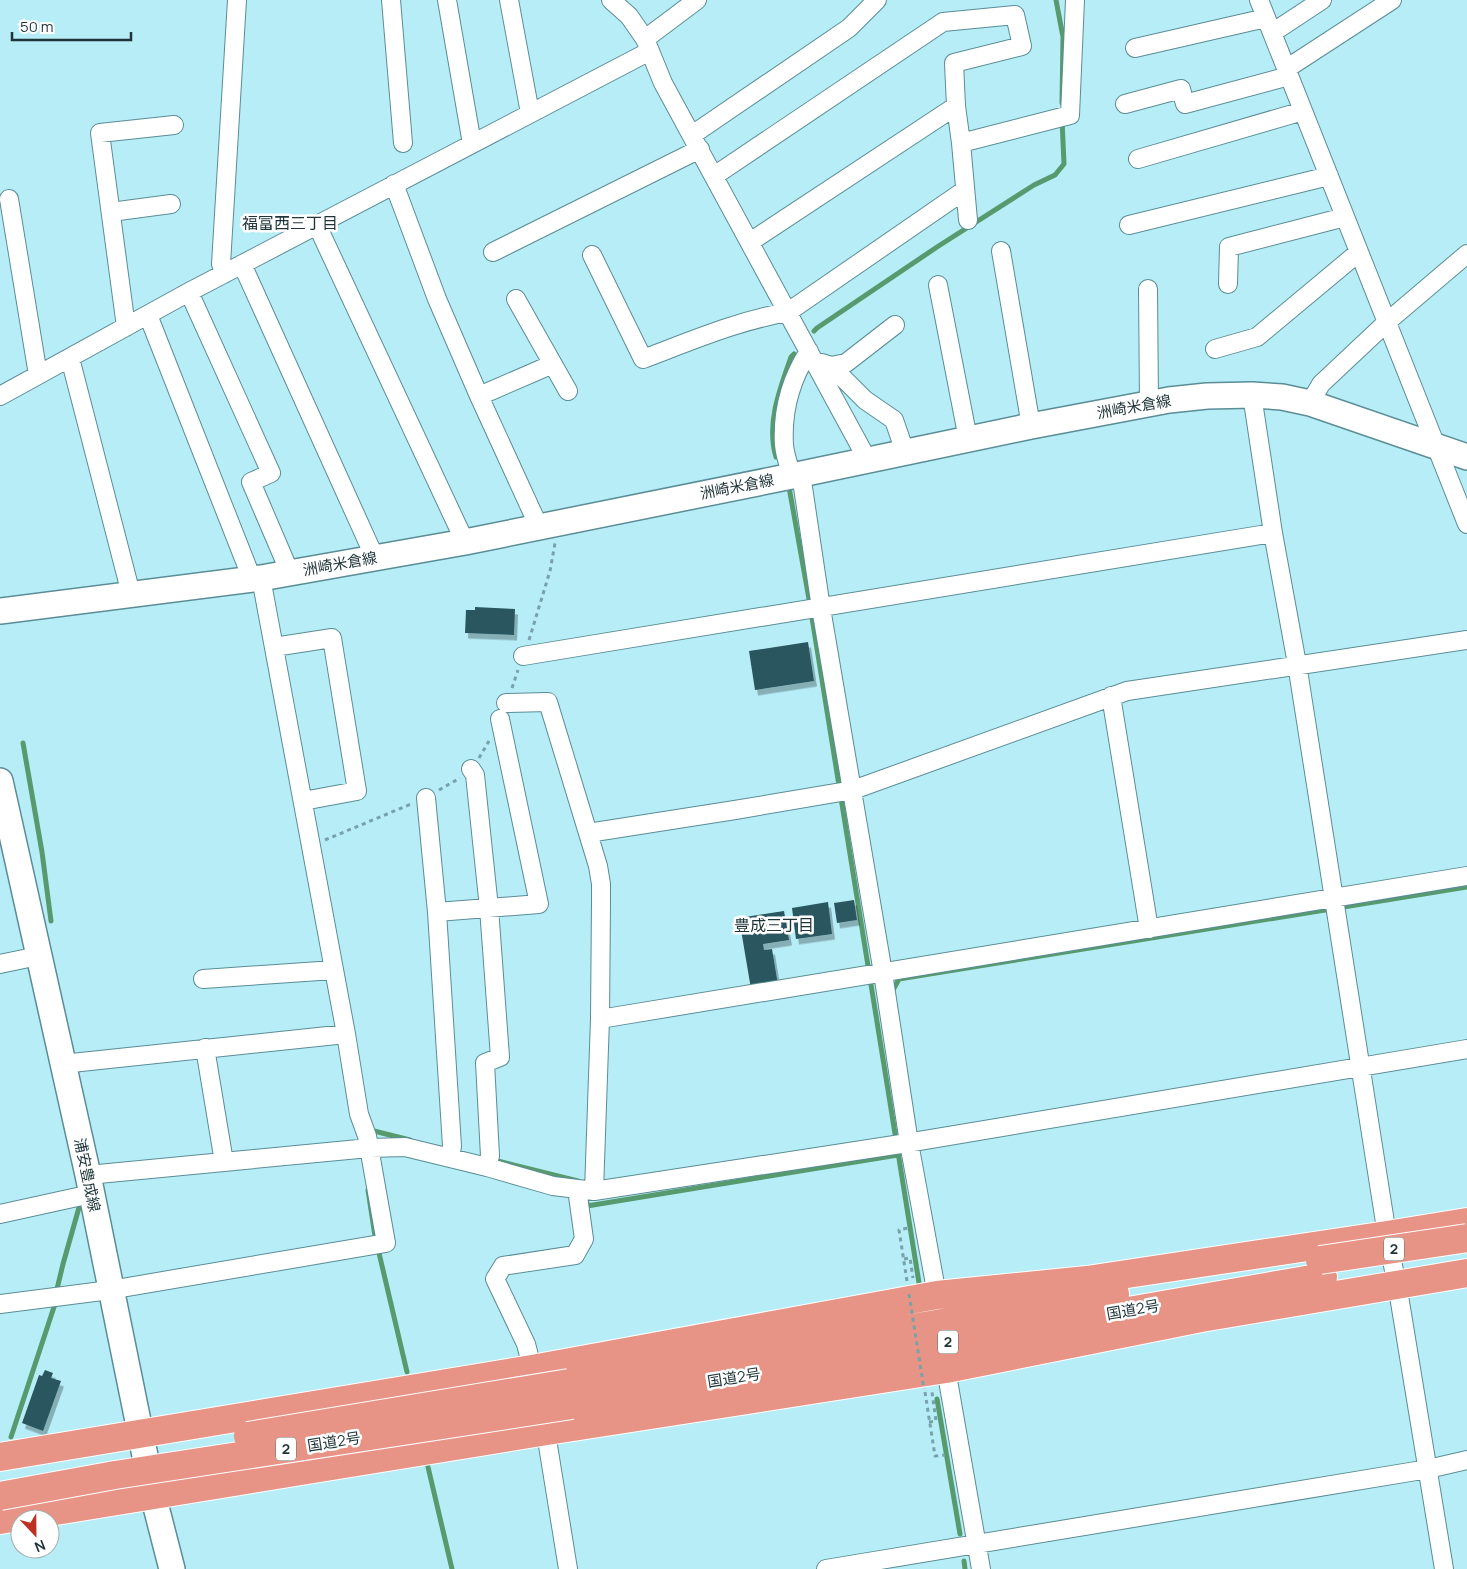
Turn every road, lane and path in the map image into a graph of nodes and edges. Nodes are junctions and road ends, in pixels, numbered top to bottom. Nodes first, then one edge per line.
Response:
1 (237, 0) edge
2 (391, 0) edge
3 (447, 0) edge
4 (509, 0) edge
5 (611, 0) edge
6 (877, 0) edge
7 (1075, 0) edge
8 (1259, 0) edge
9 (1322, 0) edge
10 (1392, 0) edge
11 (689, 3) edge
12 (1269, 25) junction
13 (647, 45) junction
14 (1135, 48) dead end
15 (1288, 73) junction
16 (1125, 104) dead end
17 (956, 106) junction
18 (1303, 111) junction
19 (530, 114) junction
20 (174, 125) dead end
21 (696, 142) junction
22 (403, 143) dead end
23 (961, 143) junction
24 (472, 144) junction
25 (1138, 159) dead end
26 (714, 176) junction
27 (1329, 176) junction
28 (394, 184) junction
29 (965, 190) junction
30 (9, 199) dead end
31 (171, 204) dead end
32 (110, 212) junction
33 (1345, 217) junction
34 (968, 220) dead end
35 (318, 225) junction
36 (1129, 225) dead end
37 (750, 242) junction
38 (1001, 251) dead end
39 (493, 252) dead end
40 (1359, 252) junction
41 (592, 254) dead end
42 (1467, 254) edge
43 (242, 264) junction
44 (224, 274) junction
45 (1228, 284) dead end
46 (938, 285) dead end
47 (1148, 289) dead end
48 (189, 292) junction
49 (516, 299) dead end
50 (788, 312) junction
51 (148, 315) junction
52 (1387, 322) junction
53 (895, 325) dead end
54 (126, 327) junction
55 (1215, 348) dead end
56 (811, 356) junction
57 (70, 358) junction
58 (553, 364) junction
59 (831, 366) junction
60 (38, 375) junction
61 (568, 390) dead end
62 (1252, 395) junction
63 (0, 396) edge
64 (479, 396) junction
65 (1310, 402) junction
66 (1149, 404) junction
67 (1031, 426) junction
68 (968, 439) junction
69 (1436, 446) junction
70 (905, 452) junction
71 (1467, 456) edge
72 (867, 459) junction
73 (796, 475) junction
74 (1467, 524) edge
75 (549, 525) junction
76 (1273, 533) junction
77 (465, 542) junction
78 (375, 558) junction
79 (290, 573) junction
80 (257, 579) junction
81 (131, 594) junction
82 (814, 609) junction
83 (0, 611) edge
84 (1467, 640) edge
85 (274, 647) junction
86 (524, 656) junction
87 (1297, 664) junction
88 (1111, 696) junction
89 (503, 711) junction
90 (471, 769) junction
91 (0, 781) edge
92 (845, 791) junction
93 (426, 798) junction
94 (303, 801) junction
95 (588, 833) junction
96 (311, 848) junction
97 (1467, 876) edge
98 (1334, 905) junction
99 (489, 908) junction
100 (437, 912) junction
101 (1149, 929) junction
102 (38, 956) junction
103 (0, 964) edge
104 (334, 970) junction
105 (203, 978) dead end
106 (879, 981) junction
107 (600, 1019) junction
108 (346, 1034) junction
109 (205, 1048) junction
110 (1467, 1049) edge
111 (62, 1064) junction
112 (1361, 1067) junction
113 (364, 1142) junction
114 (901, 1144) junction
115 (451, 1152) junction
116 (224, 1162) junction
117 (489, 1162) junction
118 (89, 1184) junction
119 (577, 1189) junction
120 (594, 1191) junction
121 (0, 1214) edge
122 (1467, 1222) edge
123 (908, 1228) dead end
124 (1387, 1235) junction
125 (1467, 1238) edge
126 (1467, 1256) edge
127 (1322, 1268) junction
128 (1467, 1274) edge
129 (913, 1277) dead end
130 (1087, 1280) junction
131 (1397, 1285) junction
132 (110, 1290) junction
133 (909, 1294) dead end
134 (937, 1295) junction
135 (0, 1304) edge
136 (1211, 1316) junction
137 (974, 1338) junction
138 (686, 1366) junction
139 (532, 1369) junction
140 (946, 1369) junction
141 (571, 1394) junction
142 (932, 1395) dead end
143 (929, 1422) junction
144 (547, 1431) junction
145 (140, 1435) junction
146 (942, 1456) dead end
147 (0, 1457) edge
148 (1467, 1460) edge
149 (1428, 1469) junction
150 (0, 1478) edge
151 (153, 1495) junction
152 (0, 1496) edge
153 (0, 1520) edge
154 (978, 1545) junction
155 (172, 1569) edge
156 (568, 1569) edge
157 (826, 1569) edge
158 (981, 1569) edge
159 (1444, 1569) edge

1 - 44 street
2 - 22 street
3 - 24 street
4 - 19 street
5 - 13 street
6 - 21 street
7 - 23 street
8 - 12 street
9 - 12 street
10 - 15 street
11 - 13 street
12 - 14 street
12 - 15 street
13 - 19 street
13 - 21 street
15 - 16 street
15 - 18 street
17 - 23 street
17 - 26 street
17 - 37 street
18 - 25 street
18 - 27 street
19 - 24 street
20 - 32 street
21 - 26 street
21 - 39 street
23 - 29 street
24 - 28 street
26 - 37 street
27 - 33 street
27 - 36 street
28 - 35 street
28 - 64 street
29 - 34 street
29 - 50 street
30 - 60 street
31 - 32 street
32 - 54 street
33 - 40 street
33 - 45 street
35 - 43 street
35 - 77 street
37 - 50 street
38 - 67 street
40 - 52 street
40 - 55 street
41 - 50 street
42 - 52 street
43 - 44 street
43 - 78 street
44 - 48 street
46 - 68 street
47 - 66 street
48 - 51 street
48 - 79 street
49 - 58 street
50 - 56 street
51 - 54 street
51 - 80 street
52 - 65 street
52 - 69 street
53 - 59 street
54 - 57 street
56 - 59 street
56 - 72 street
56 - 73 street
57 - 60 street
57 - 81 street
58 - 61 street
58 - 64 street
59 - 70 street
60 - 63 street
62 - 65 main road, 洲崎米倉線
62 - 66 main road, 洲崎米倉線
62 - 76 street
64 - 75 street
65 - 69 main road, 洲崎米倉線
66 - 67 main road, 洲崎米倉線
67 - 68 main road, 洲崎米倉線
68 - 70 main road, 洲崎米倉線
69 - 71 main road, 洲崎米倉線
69 - 74 street
70 - 72 main road, 洲崎米倉線
72 - 73 main road, 洲崎米倉線
73 - 75 main road, 洲崎米倉線
73 - 82 street
75 - 77 main road, 洲崎米倉線
75 - 86 path
76 - 82 street
76 - 87 street
77 - 78 main road, 洲崎米倉線
78 - 79 main road, 洲崎米倉線
79 - 80 main road, 洲崎米倉線
80 - 81 main road, 洲崎米倉線
80 - 85 street
81 - 83 main road, 洲崎米倉線
82 - 86 street
82 - 92 street
84 - 87 street
85 - 94 street
85 - 94 street
86 - 89 path
87 - 88 street
87 - 98 street
88 - 92 street
88 - 101 street
89 - 90 path
89 - 95 street
89 - 99 street
90 - 93 path
90 - 99 street
91 - 102 main road, 浦安豊成線
92 - 95 street
92 - 106 street
93 - 96 path
93 - 100 street
94 - 96 street
95 - 107 street
96 - 104 street
97 - 98 street
98 - 101 street
98 - 112 street
99 - 100 street
99 - 117 street
100 - 115 street
101 - 106 street
102 - 103 street
102 - 111 main road, 浦安豊成線
104 - 105 street
104 - 108 street
106 - 107 street
106 - 114 street
107 - 120 street
108 - 109 street
108 - 113 street
109 - 111 street
109 - 116 street
110 - 112 street
111 - 118 main road, 浦安豊成線
112 - 114 street
112 - 124 street
113 - 115 street
113 - 116 street
113 - 132 street
114 - 120 street
114 - 134 street
115 - 117 street
116 - 118 street
117 - 119 street
118 - 121 street
118 - 132 main road, 浦安豊成線
119 - 120 street
119 - 139 street
122 - 124 highway
123 - 129 path
124 - 130 highway
124 - 131 street
125 - 127 highway, 国道2号 / 2, bridge
126 - 127 highway, 国道2号 / 2
127 - 137 highway, 国道2号 / 2
127 - 138 highway, 国道2号 / 2
128 - 131 highway
130 - 134 highway
130 - 138 highway
131 - 136 highway
131 - 149 street
132 - 135 street
132 - 145 main road, 浦安豊成線
133 - 143 path, bridge
134 - 139 highway
136 - 137 highway
136 - 140 highway
137 - 141 highway, 国道2号 / 2
138 - 141 highway, 国道2号 / 2
139 - 144 street
139 - 145 highway
140 - 144 highway
140 - 154 street
141 - 150 highway, 国道2号 / 2, bridge
141 - 152 highway, 国道2号 / 2, bridge
142 - 143 path
143 - 146 path
144 - 151 highway
144 - 156 street
145 - 147 highway
145 - 151 main road, 浦安豊成線
148 - 149 street
149 - 154 street
149 - 159 street
151 - 153 highway
151 - 155 main road, 浦安豊成線
154 - 157 street
154 - 158 street

